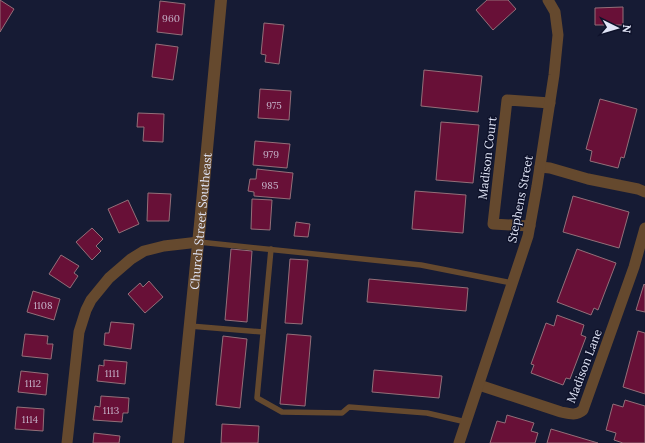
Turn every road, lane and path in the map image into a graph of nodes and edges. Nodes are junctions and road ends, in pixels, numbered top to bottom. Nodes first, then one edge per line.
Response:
1 (221, 0) edge
2 (548, 0) edge
3 (550, 103) junction
4 (540, 167) junction
5 (645, 192) edge
6 (530, 226) junction
7 (645, 228) edge
8 (199, 242) junction
9 (271, 249) junction
10 (513, 283) junction
11 (190, 326) junction
12 (263, 332) junction
13 (479, 385) junction
14 (466, 422) junction
15 (67, 443) edge
16 (178, 443) edge
17 (459, 443) edge

1 - 8 street, Church Street Southeast
2 - 3 street, Stephens Street
3 - 4 street, Stephens Street
3 - 6 street, Madison Court
4 - 5 street
4 - 6 street, Stephens Street
6 - 10 street, Stephens Street
7 - 13 street, Madison Lane
8 - 9 lane
8 - 11 street, Church Street Southeast
8 - 15 street
9 - 10 lane
9 - 12 lane
10 - 13 street, Stephens Street
11 - 12 lane
11 - 16 street, Church Street Southeast
12 - 14 lane
13 - 14 street, Stephens Street
14 - 17 street, Stephens Street

